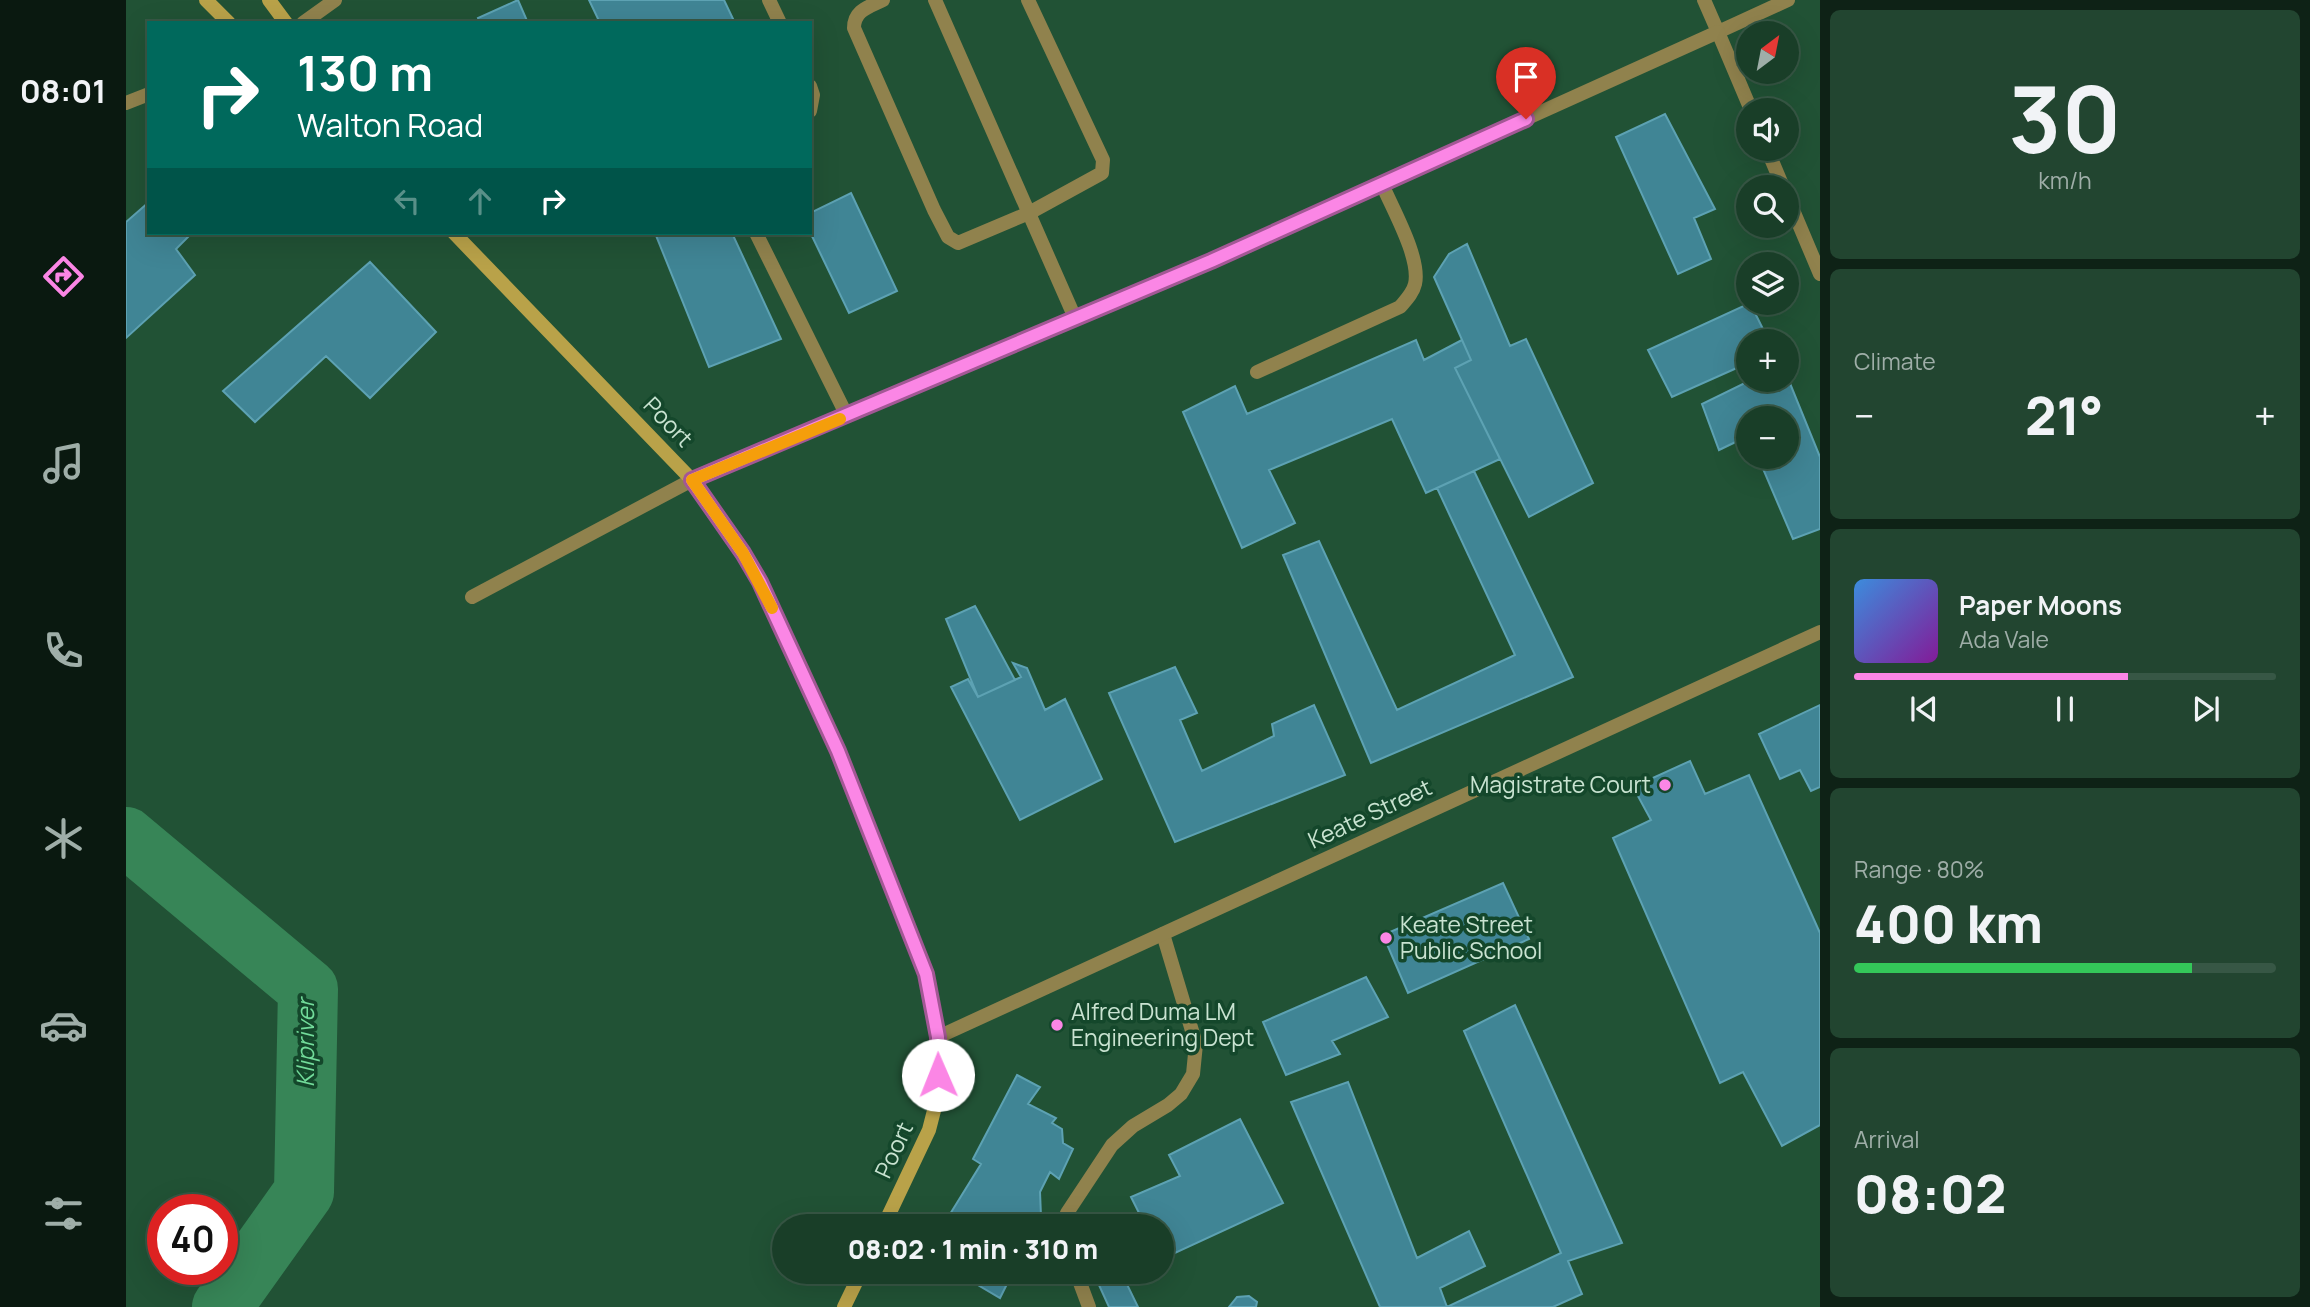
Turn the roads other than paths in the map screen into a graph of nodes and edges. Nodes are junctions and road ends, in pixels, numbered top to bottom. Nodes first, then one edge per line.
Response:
1 (206, 0) edge
2 (269, 0) edge
3 (335, 0) edge
4 (769, 0) edge
5 (883, 0) edge
6 (935, 0) edge
7 (1028, 0) edge
8 (1704, 0) edge
9 (1788, 0) edge
10 (227, 21) edge
11 (285, 21) edge
12 (306, 21) edge
13 (779, 21) edge
14 (1718, 32) junction
15 (147, 95) edge
16 (1746, 98) edge
17 (126, 103) edge
18 (1382, 184) junction
19 (1029, 213) junction
20 (1799, 224) edge
21 (456, 235) edge
22 (757, 235) edge
23 (1820, 274) edge
24 (1075, 318) junction
25 (1257, 372) dead end
26 (847, 416) junction
27 (692, 480) junction
28 (472, 597) dead end
29 (1820, 632) edge
30 (1163, 934) junction
31 (938, 1037) junction
32 (889, 1214) edge
33 (1067, 1214) edge
34 (855, 1284) edge
35 (1080, 1284) edge
36 (844, 1307) edge
37 (1089, 1307) edge

1 - 10 street
2 - 11 street
3 - 12 street
4 - 13 street
5 - 19 street
6 - 19 street
7 - 19 street
8 - 14 street
9 - 14 street
14 - 16 street
14 - 18 street
15 - 17 street
18 - 24 street
18 - 25 street
19 - 24 street
20 - 23 street
21 - 27 street, Poort
22 - 26 street
24 - 26 street
26 - 27 street
27 - 28 street
27 - 31 street, Poort
29 - 30 street, Keate Street
30 - 31 street, Keate Street
30 - 33 street
31 - 32 street, Poort
34 - 36 street
35 - 37 street

